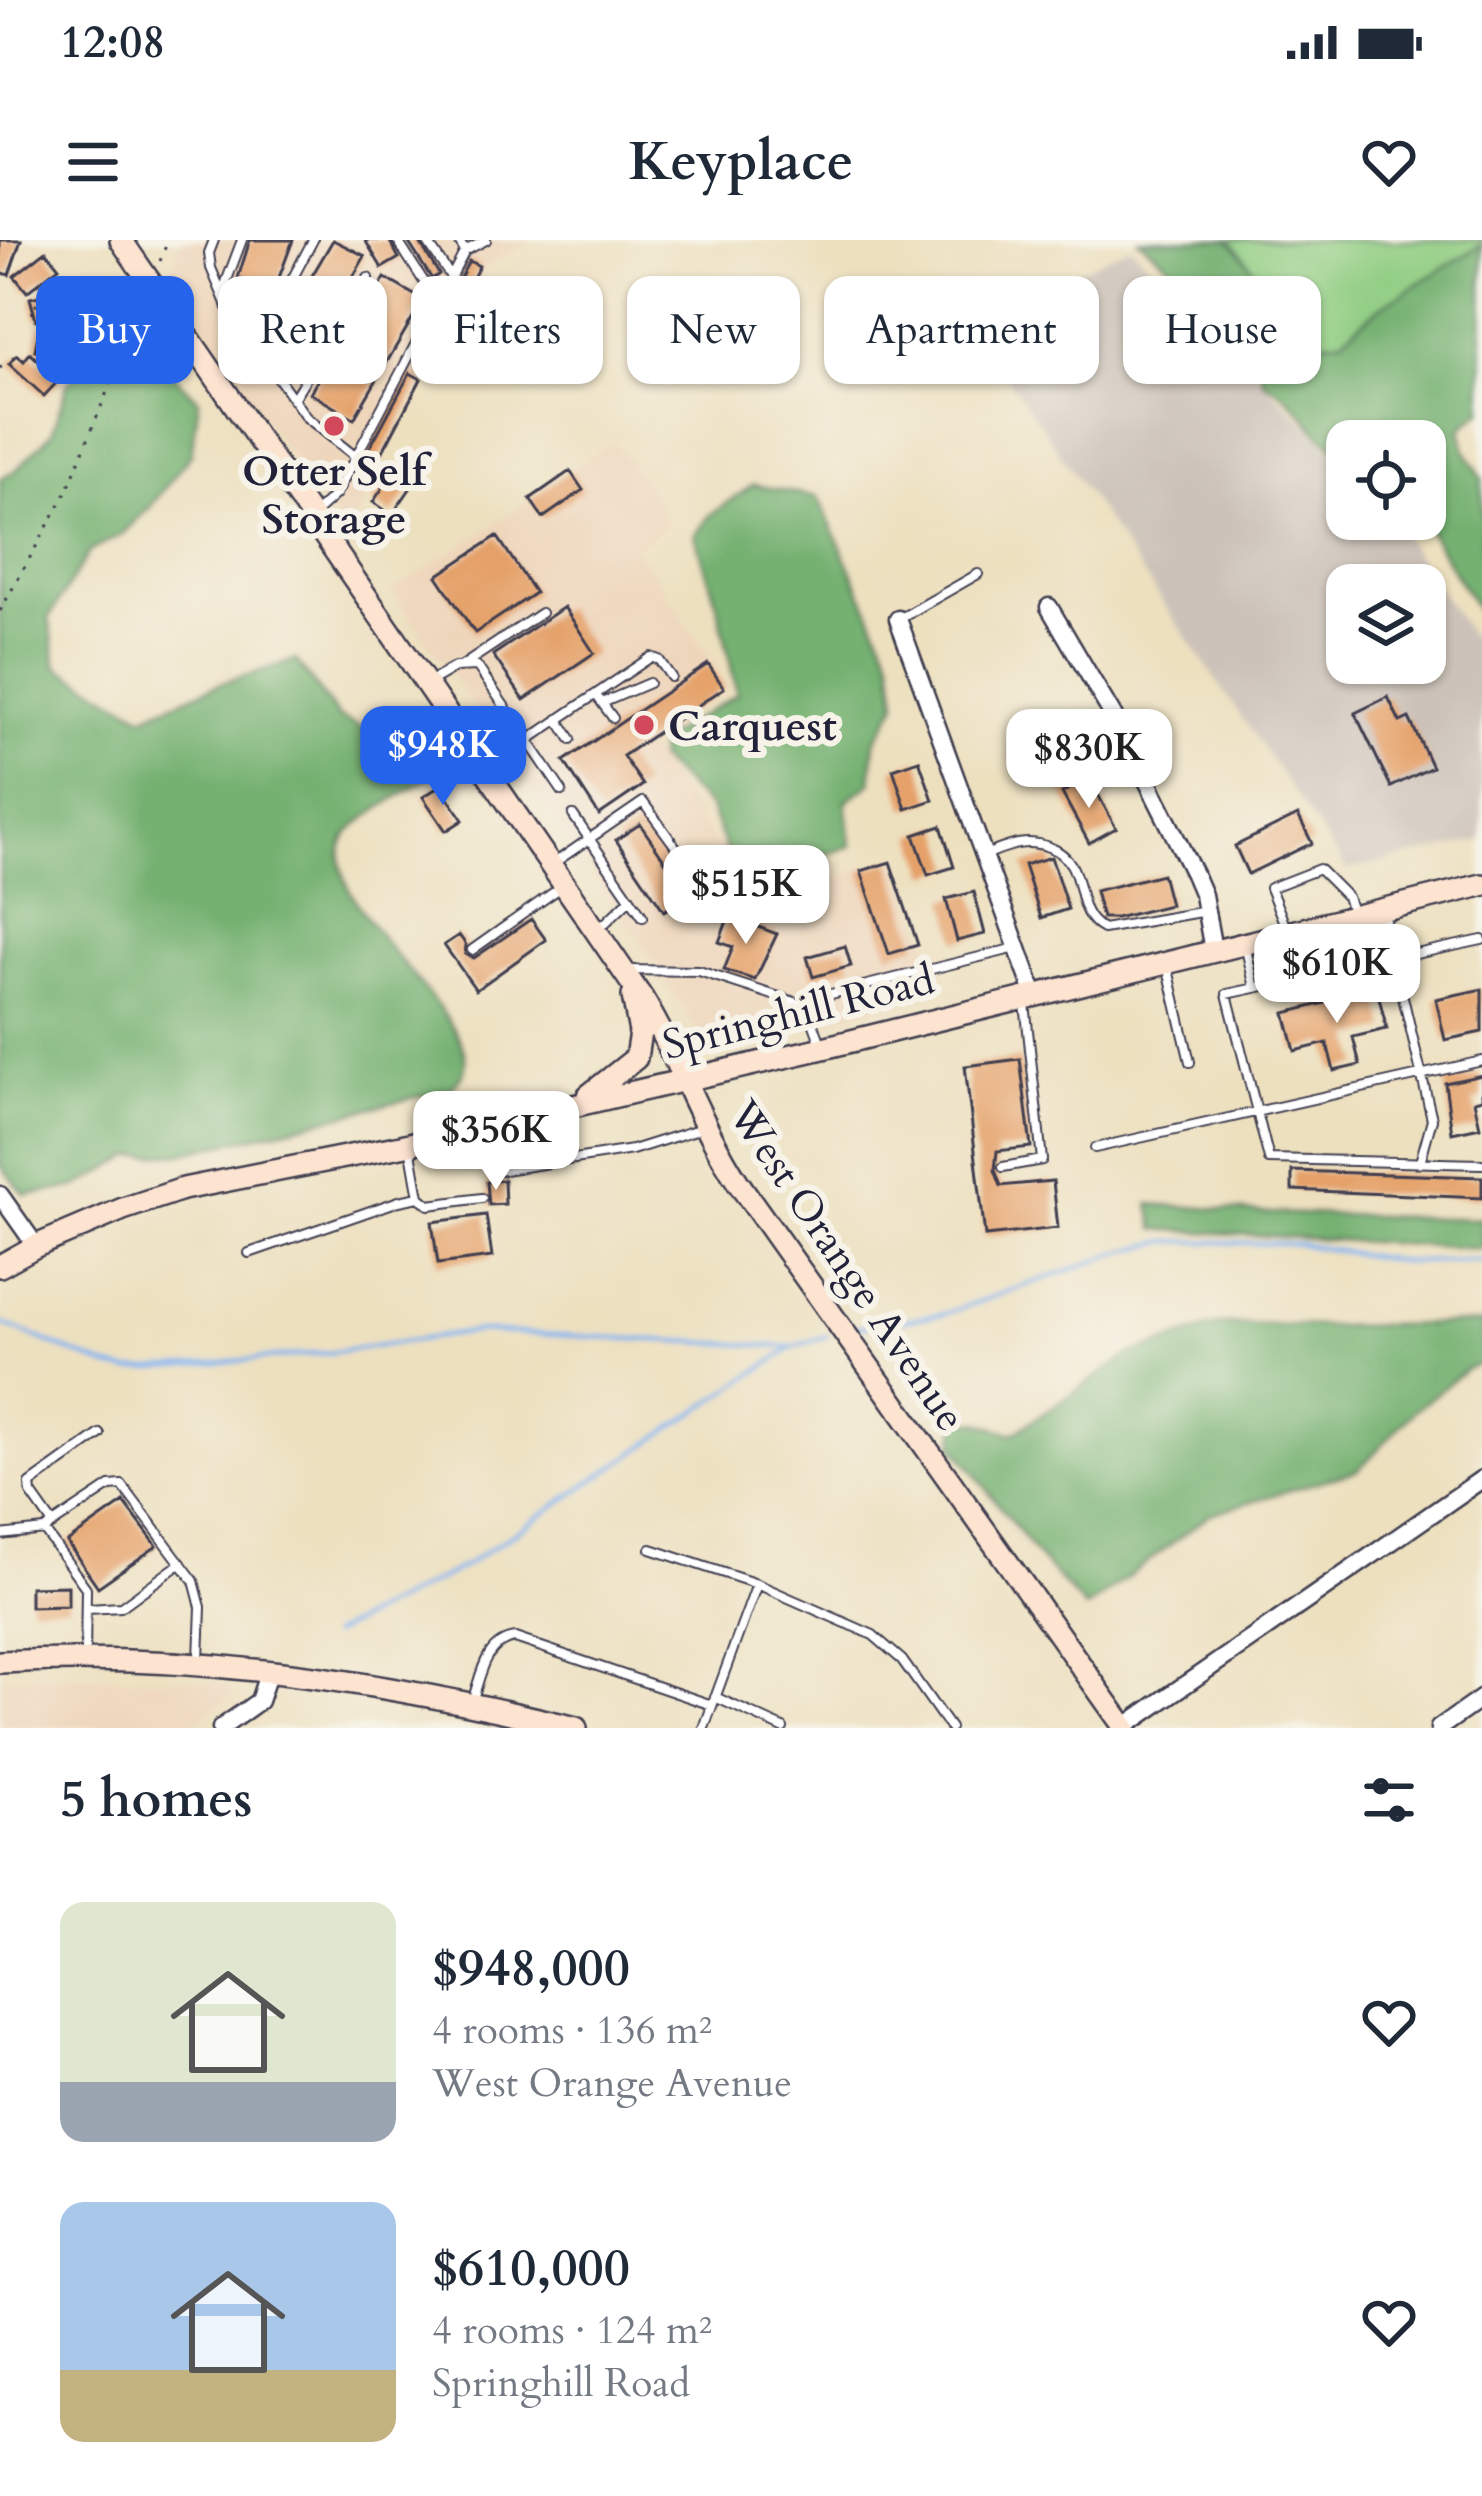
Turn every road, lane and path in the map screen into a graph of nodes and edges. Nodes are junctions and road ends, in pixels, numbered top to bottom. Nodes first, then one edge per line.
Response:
1 (121, 240) edge
2 (168, 240) edge
3 (214, 240) edge
4 (242, 240) edge
5 (313, 240) edge
6 (397, 240) edge
7 (426, 240) edge
8 (458, 240) edge
9 (486, 240) edge
10 (465, 251) junction
11 (149, 263) junction
12 (150, 276) edge
13 (228, 276) edge
14 (294, 276) edge
15 (420, 276) edge
16 (451, 276) edge
17 (452, 276) edge
18 (218, 286) edge
19 (36, 305) edge
20 (33, 314) dead end
21 (411, 352) edge
22 (12, 358) dead end
23 (194, 359) edge
24 (24, 360) dead end
25 (0, 366) edge
26 (3, 373) dead end
27 (115, 384) edge
28 (282, 384) edge
29 (302, 384) edge
30 (293, 399) junction
31 (356, 457) junction
32 (311, 516) junction
33 (978, 574) dead end
34 (1049, 607) dead end
35 (0, 611) edge
36 (541, 613) dead end
37 (898, 620) joint
38 (461, 667) junction
39 (671, 677) dead end
40 (649, 683) dead end
41 (427, 684) junction
42 (599, 699) junction
43 (613, 718) dead end
44 (558, 719) junction
45 (571, 739) dead end
46 (527, 740) junction
47 (485, 769) junction
48 (562, 791) dead end
49 (573, 815) dead end
50 (590, 838) junction
51 (984, 855) junction
52 (551, 865) junction
53 (702, 883) dead end
54 (1482, 884) edge
55 (565, 885) junction
56 (631, 899) junction
57 (1382, 909) junction
58 (1206, 911) junction
59 (1353, 916) junction
60 (643, 917) dead end
61 (597, 931) junction
62 (1287, 932) junction
63 (1482, 940) edge
64 (1244, 942) junction
65 (1018, 948) junction
66 (472, 950) dead end
67 (1213, 950) junction
68 (1394, 959) junction
69 (1166, 961) junction
70 (623, 970) junction
71 (1255, 988) junction
72 (1029, 994) junction
73 (807, 1006) junction
74 (823, 1048) junction
75 (1482, 1061) edge
76 (1190, 1062) dead end
77 (1421, 1075) junction
78 (683, 1079) junction
79 (572, 1106) junction
80 (1257, 1112) junction
81 (504, 1122) junction
82 (704, 1128) junction
83 (410, 1144) junction
84 (1095, 1148) dead end
85 (1420, 1162) junction
86 (1482, 1164) edge
87 (1003, 1167) dead end
88 (515, 1168) junction
89 (498, 1171) dead end
90 (0, 1195) edge
91 (419, 1197) junction
92 (482, 1198) dead end
93 (36, 1246) junction
94 (249, 1252) dead end
95 (0, 1266) edge
96 (100, 1434) dead end
97 (1482, 1480) edge
98 (48, 1527) junction
99 (0, 1535) edge
100 (651, 1549) dead end
101 (181, 1563) junction
102 (758, 1584) junction
103 (88, 1610) junction
104 (85, 1660) junction
105 (0, 1662) edge
106 (198, 1665) junction
107 (269, 1671) junction
108 (1482, 1698) edge
109 (714, 1701) junction
110 (471, 1704) junction
111 (1124, 1727) edge
112 (221, 1728) edge
113 (576, 1728) edge
114 (704, 1728) edge
115 (782, 1728) edge
116 (950, 1728) edge
117 (1439, 1728) edge

1 - 11 main road, West Orange Avenue
2 - 11 path
3 - 18 lane
4 - 13 lane
5 - 14 lane
6 - 15 lane
7 - 16 lane
8 - 10 lane
9 - 10 lane
10 - 17 lane
11 - 12 main road, West Orange Avenue, bridge
19 - 20 path
21 - 31 lane
22 - 24 path
23 - 32 main road, West Orange Avenue
25 - 26 path
27 - 35 path
28 - 30 lane
29 - 30 lane
30 - 31 lane
31 - 32 lane
32 - 41 main road, West Orange Avenue
33 - 37 lane
34 - 58 street
36 - 38 lane
37 - 51 street
38 - 41 lane
38 - 46 lane
39 - 42 lane
40 - 42 lane
41 - 47 main road, West Orange Avenue
42 - 43 lane
42 - 44 lane
44 - 45 lane
44 - 46 lane
46 - 47 lane
46 - 48 lane
47 - 52 main road, West Orange Avenue
49 - 50 lane
50 - 52 lane
50 - 53 lane
50 - 56 lane
51 - 58 lane
51 - 65 street
52 - 55 main road, West Orange Avenue
54 - 57 main road, Springhill Road
55 - 61 main road, West Orange Avenue
55 - 66 lane
56 - 60 lane
56 - 61 lane
57 - 59 main road, Springhill Road
57 - 68 lane
58 - 67 street
59 - 62 main road, Springhill Road
59 - 62 lane
61 - 70 main road, West Orange Avenue
62 - 64 main road, Springhill Road
63 - 68 lane
64 - 67 main road, Springhill Road
64 - 71 lane
65 - 72 street
65 - 73 lane
67 - 69 main road, Springhill Road
68 - 71 lane
68 - 77 lane
69 - 72 main road, Springhill Road
69 - 76 lane
70 - 73 lane
70 - 78 main road, West Orange Avenue
70 - 79 main road
71 - 80 lane
72 - 74 main road, Springhill Road
72 - 87 lane
73 - 74 lane
74 - 78 main road, Springhill Road
75 - 77 lane
77 - 80 lane
77 - 85 lane
78 - 79 main road, Springhill Road
78 - 82 main road, West Orange Avenue
79 - 81 main road, Springhill Road
80 - 84 lane
80 - 85 lane
81 - 83 main road, Springhill Road
81 - 88 lane
82 - 88 lane
82 - 111 main road, West Orange Avenue
83 - 91 lane
83 - 93 main road, Springhill Road
85 - 86 lane
88 - 89 lane
90 - 93 street
91 - 92 lane
91 - 94 lane
93 - 95 main road, Springhill Road
96 - 98 lane
97 - 111 street
98 - 99 lane
98 - 101 lane
98 - 103 lane
100 - 102 lane
101 - 103 lane
101 - 106 lane
102 - 109 lane
102 - 116 lane
103 - 104 lane
104 - 105 main road
104 - 106 main road
106 - 107 main road
107 - 110 main road
107 - 112 street
108 - 117 street
109 - 110 lane
109 - 114 lane
109 - 115 lane
110 - 113 main road

